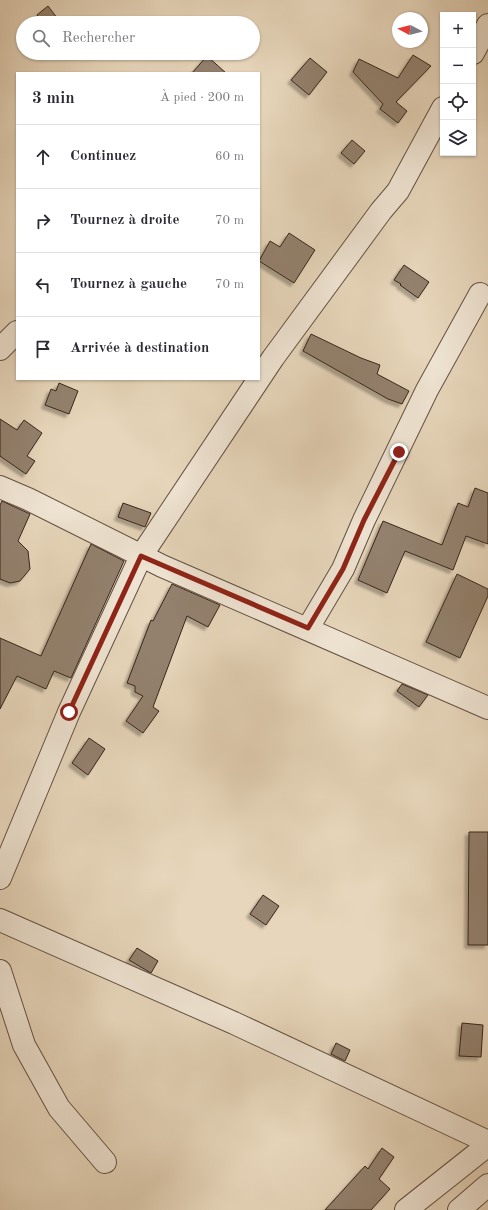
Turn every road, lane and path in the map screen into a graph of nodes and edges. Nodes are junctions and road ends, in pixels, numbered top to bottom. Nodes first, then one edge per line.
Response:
1 (488, 25) edge
2 (476, 48) edge
3 (440, 114) edge
4 (480, 294) dead end
5 (16, 333) edge
6 (0, 349) edge
7 (260, 378) edge
8 (258, 380) edge
9 (0, 487) edge
10 (141, 556) junction
11 (308, 628) junction
12 (488, 708) edge
13 (0, 878) edge
14 (0, 920) edge
15 (0, 971) edge
16 (488, 1143) edge
17 (105, 1162) dead end
18 (488, 1185) edge
19 (406, 1210) edge
20 (459, 1210) edge

1 - 2 street
3 - 7 street
4 - 11 street
5 - 6 street
8 - 10 street
9 - 10 street
10 - 11 street
10 - 13 street
11 - 12 street
14 - 16 street
15 - 17 street
16 - 19 street
18 - 20 street

